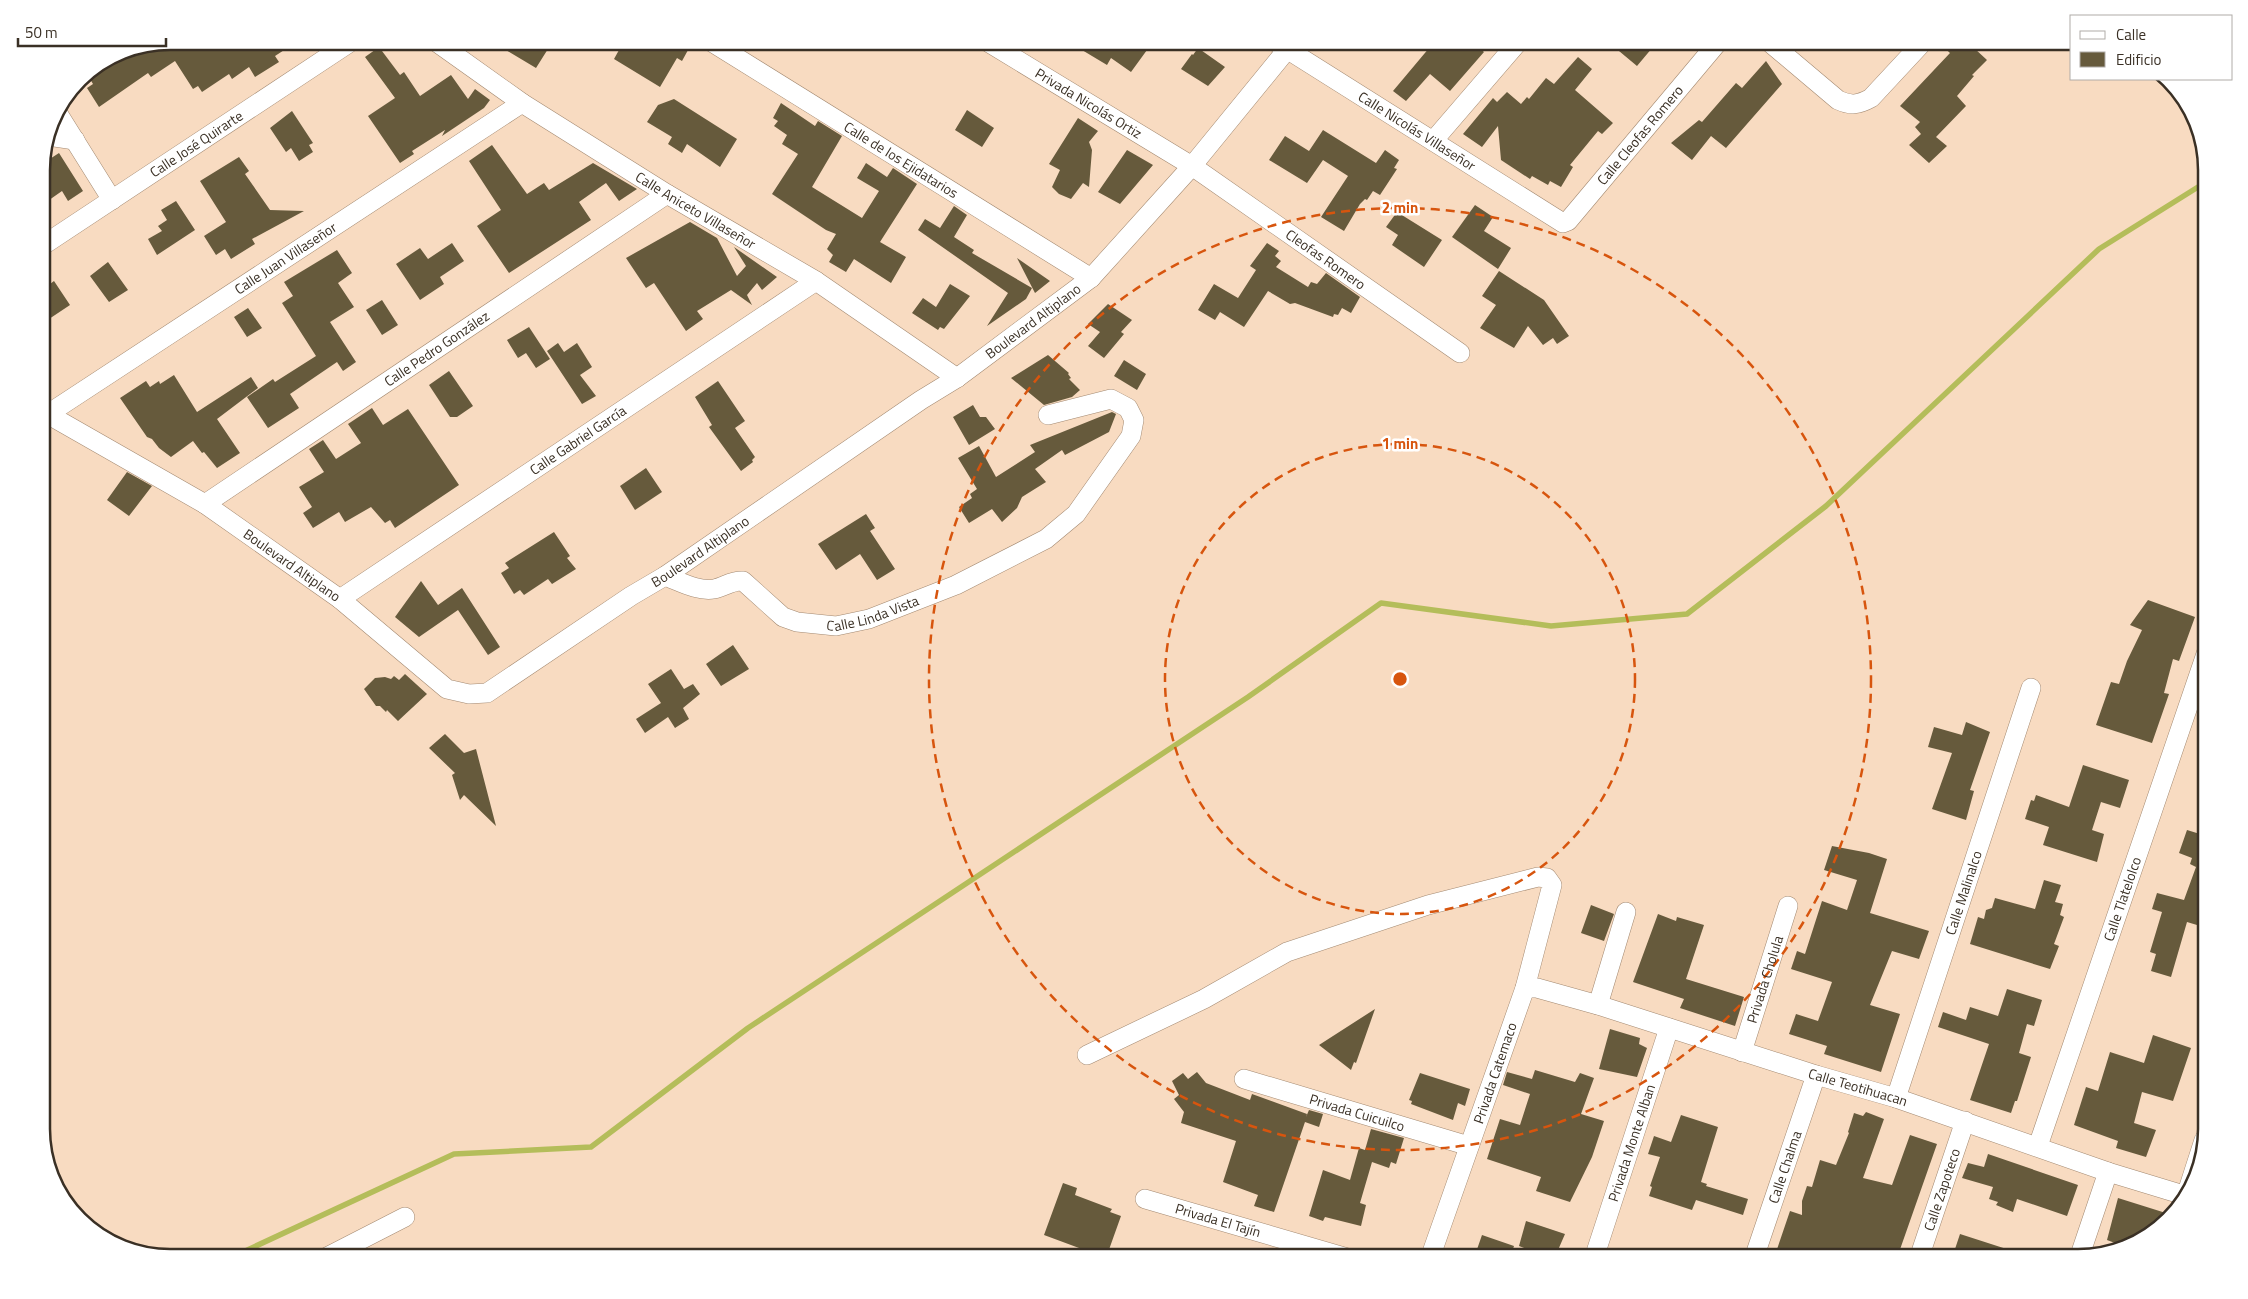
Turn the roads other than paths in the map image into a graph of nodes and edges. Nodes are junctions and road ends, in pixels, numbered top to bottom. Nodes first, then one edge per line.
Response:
1 (338, 50) edge
2 (448, 50) edge
3 (724, 50) edge
4 (1001, 50) edge
5 (1280, 50) edge
6 (1294, 50) edge
7 (1511, 50) edge
8 (1711, 50) edge
9 (1779, 50) edge
10 (1916, 50) edge
11 (522, 103) junction
12 (61, 119) edge
13 (55, 137) edge
14 (75, 140) junction
15 (1433, 140) junction
16 (1192, 166) junction
17 (667, 194) junction
18 (112, 200) junction
19 (1559, 222) joint
20 (50, 241) edge
21 (1091, 278) junction
22 (816, 281) junction
23 (1460, 353) dead end
24 (957, 378) junction
25 (50, 409) edge
26 (50, 415) edge
27 (1048, 415) dead end
28 (205, 504) junction
29 (665, 576) junction
30 (340, 599) junction
31 (2198, 677) edge
32 (2031, 688) dead end
33 (1788, 906) dead end
34 (1626, 912) dead end
35 (1525, 988) junction
36 (1598, 1005) junction
37 (1670, 1028) junction
38 (1742, 1052) junction
39 (1087, 1055) dead end
40 (1816, 1075) junction
41 (1244, 1079) dead end
42 (1896, 1098) junction
43 (1966, 1121) junction
44 (1469, 1146) junction
45 (2038, 1146) junction
46 (2108, 1172) junction
47 (2179, 1194) edge
48 (1145, 1199) dead end
49 (405, 1217) dead end
50 (343, 1249) edge
51 (1317, 1249) edge
52 (1433, 1249) edge
53 (1597, 1249) edge
54 (1757, 1249) edge
55 (1922, 1249) edge
56 (2082, 1249) edge

1 - 18 street, Calle José Quirarte
2 - 11 street, Calle Aniceto Villaseñor
3 - 21 street, Calle de los Ejidatarios
4 - 16 street, Privada Nicolás Ortiz
5 - 16 street, Boulevard Altiplano
6 - 15 street, Calle Nicolás Villaseñor
7 - 15 street
8 - 19 street, Calle Cleofas Romero
9 - 10 street
11 - 17 street, Calle Aniceto Villaseñor
11 - 25 street, Calle Juan Villaseñor
12 - 14 street
13 - 14 street
14 - 18 street
15 - 19 street, Calle Nicolás Villaseñor
16 - 21 street, Boulevard Altiplano
16 - 23 street, Cleofas Romero
17 - 22 street, Calle Aniceto Villaseñor
17 - 28 street, Calle Pedro González
18 - 20 street, Calle José Quirarte
21 - 24 street, Boulevard Altiplano
22 - 24 street, Calle Aniceto Villaseñor
22 - 30 street, Calle Gabriel García
24 - 29 street, Boulevard Altiplano
26 - 28 street, Boulevard Altiplano
27 - 29 street, Calle Linda Vista
28 - 30 street, Boulevard Altiplano
29 - 30 street, Boulevard Altiplano
31 - 45 street, Calle Tlatelolco
32 - 42 street, Calle Malinalco
33 - 38 street, Privada Cholula
34 - 36 street
35 - 36 street, Calle Teotihuacan
35 - 39 street, Privada Catemaco
35 - 44 street, Privada Catemaco
36 - 37 street, Calle Teotihuacan
37 - 38 street, Calle Teotihuacan
37 - 53 street, Privada Monte Alban
38 - 40 street, Calle Teotihuacan
40 - 42 street, Calle Teotihuacan
40 - 54 street, Calle Chalma
41 - 44 street, Privada Cuicuilco
42 - 43 street, Calle Teotihuacan
43 - 45 street, Calle Teotihuacan
43 - 55 street, Calle Zapoteco
44 - 52 street, Privada Catemaco
45 - 46 street, Calle Teotihuacan
46 - 47 street, Calle Teotihuacan
46 - 56 street
48 - 51 street, Privada El Tajín
49 - 50 street

